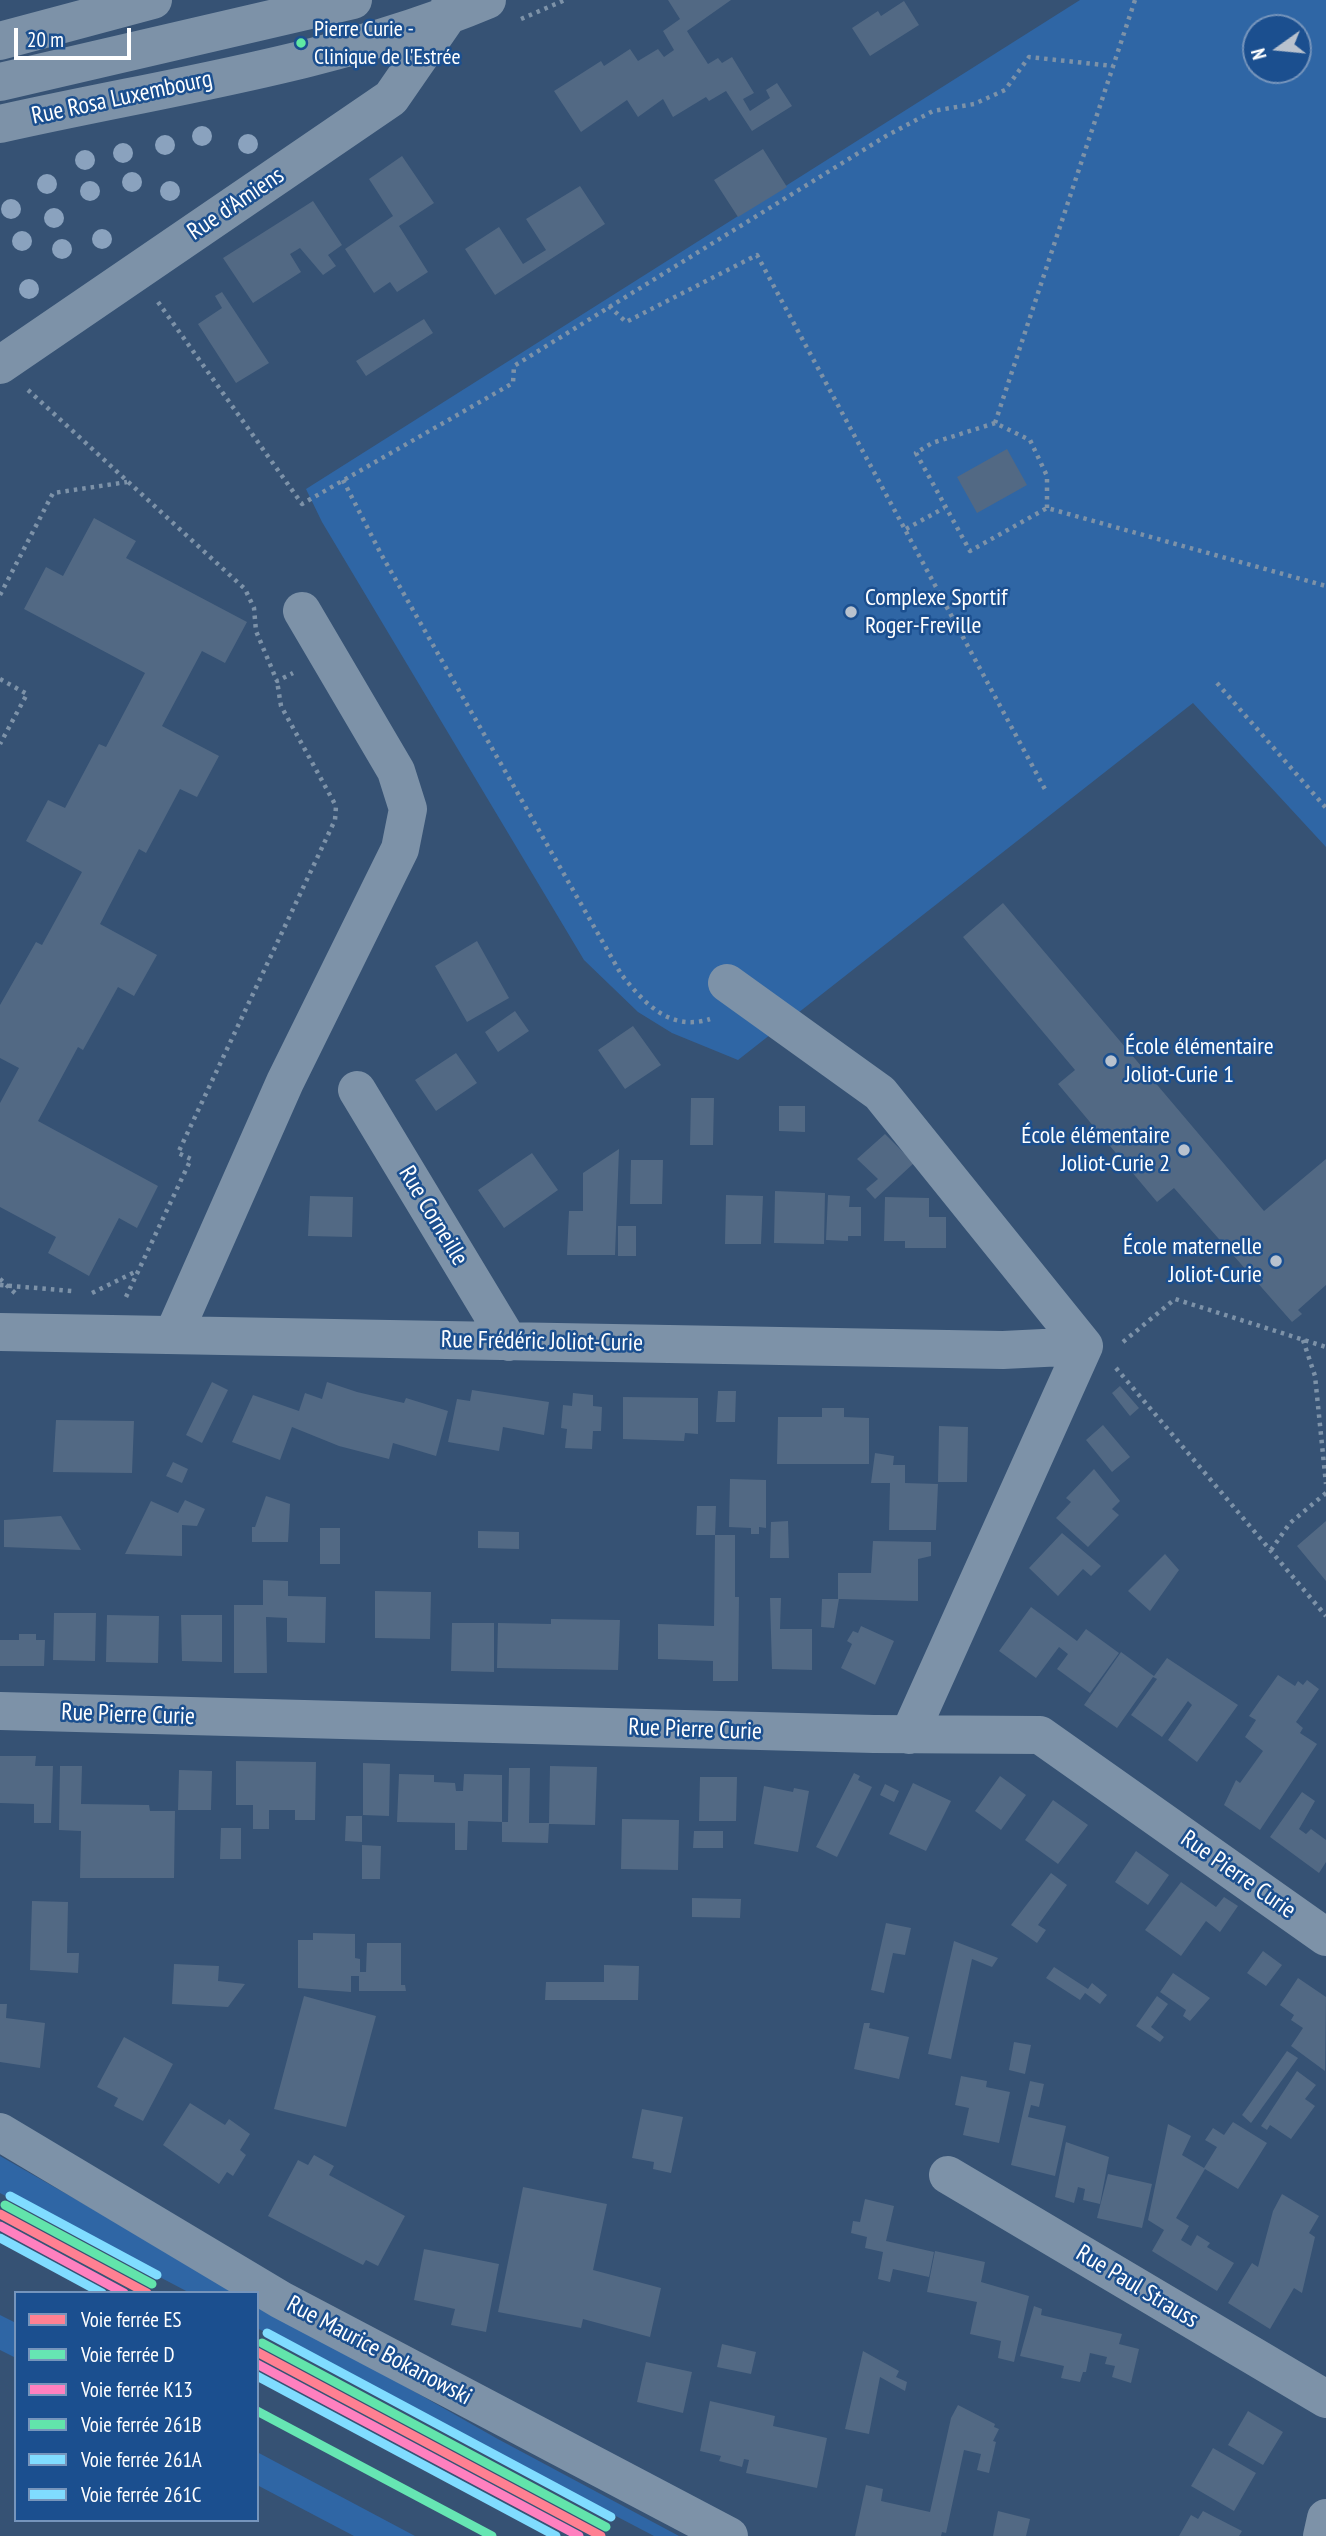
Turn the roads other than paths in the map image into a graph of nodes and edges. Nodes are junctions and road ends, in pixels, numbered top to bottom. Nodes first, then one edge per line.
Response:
1 (153, 0) edge
2 (353, 0) edge
3 (487, 0) edge
4 (449, 8) edge
5 (0, 41) edge
6 (0, 82) edge
7 (0, 124) edge
8 (13, 376) edge
9 (302, 611) dead end
10 (740, 993) road end
11 (357, 1090) dead end
12 (0, 1332) edge
13 (174, 1333) junction
14 (509, 1342) junction
15 (1095, 1352) junction
16 (0, 1711) edge
17 (909, 1735) junction
18 (1326, 1937) edge
19 (0, 2132) edge
20 (948, 2175) dead end
21 (1326, 2399) edge
22 (1326, 2518) edge
23 (729, 2536) edge
24 (1322, 2536) edge

1 - 5 street
2 - 6 street
3 - 4 street
4 - 7 street, Rue Rosa Luxembourg
4 - 8 street, Rue d'Amiens
9 - 13 street
10 - 15 street
11 - 14 street, Rue Corneille
12 - 13 street, Rue Frédéric Joliot-Curie
13 - 14 street, Rue Frédéric Joliot-Curie
14 - 15 street, Rue Frédéric Joliot-Curie
15 - 17 street
16 - 17 street, Rue Pierre Curie
17 - 18 street, Rue Pierre Curie
19 - 23 street, Rue Maurice Bokanowski
20 - 21 street, Rue Paul Strauss
22 - 24 street

